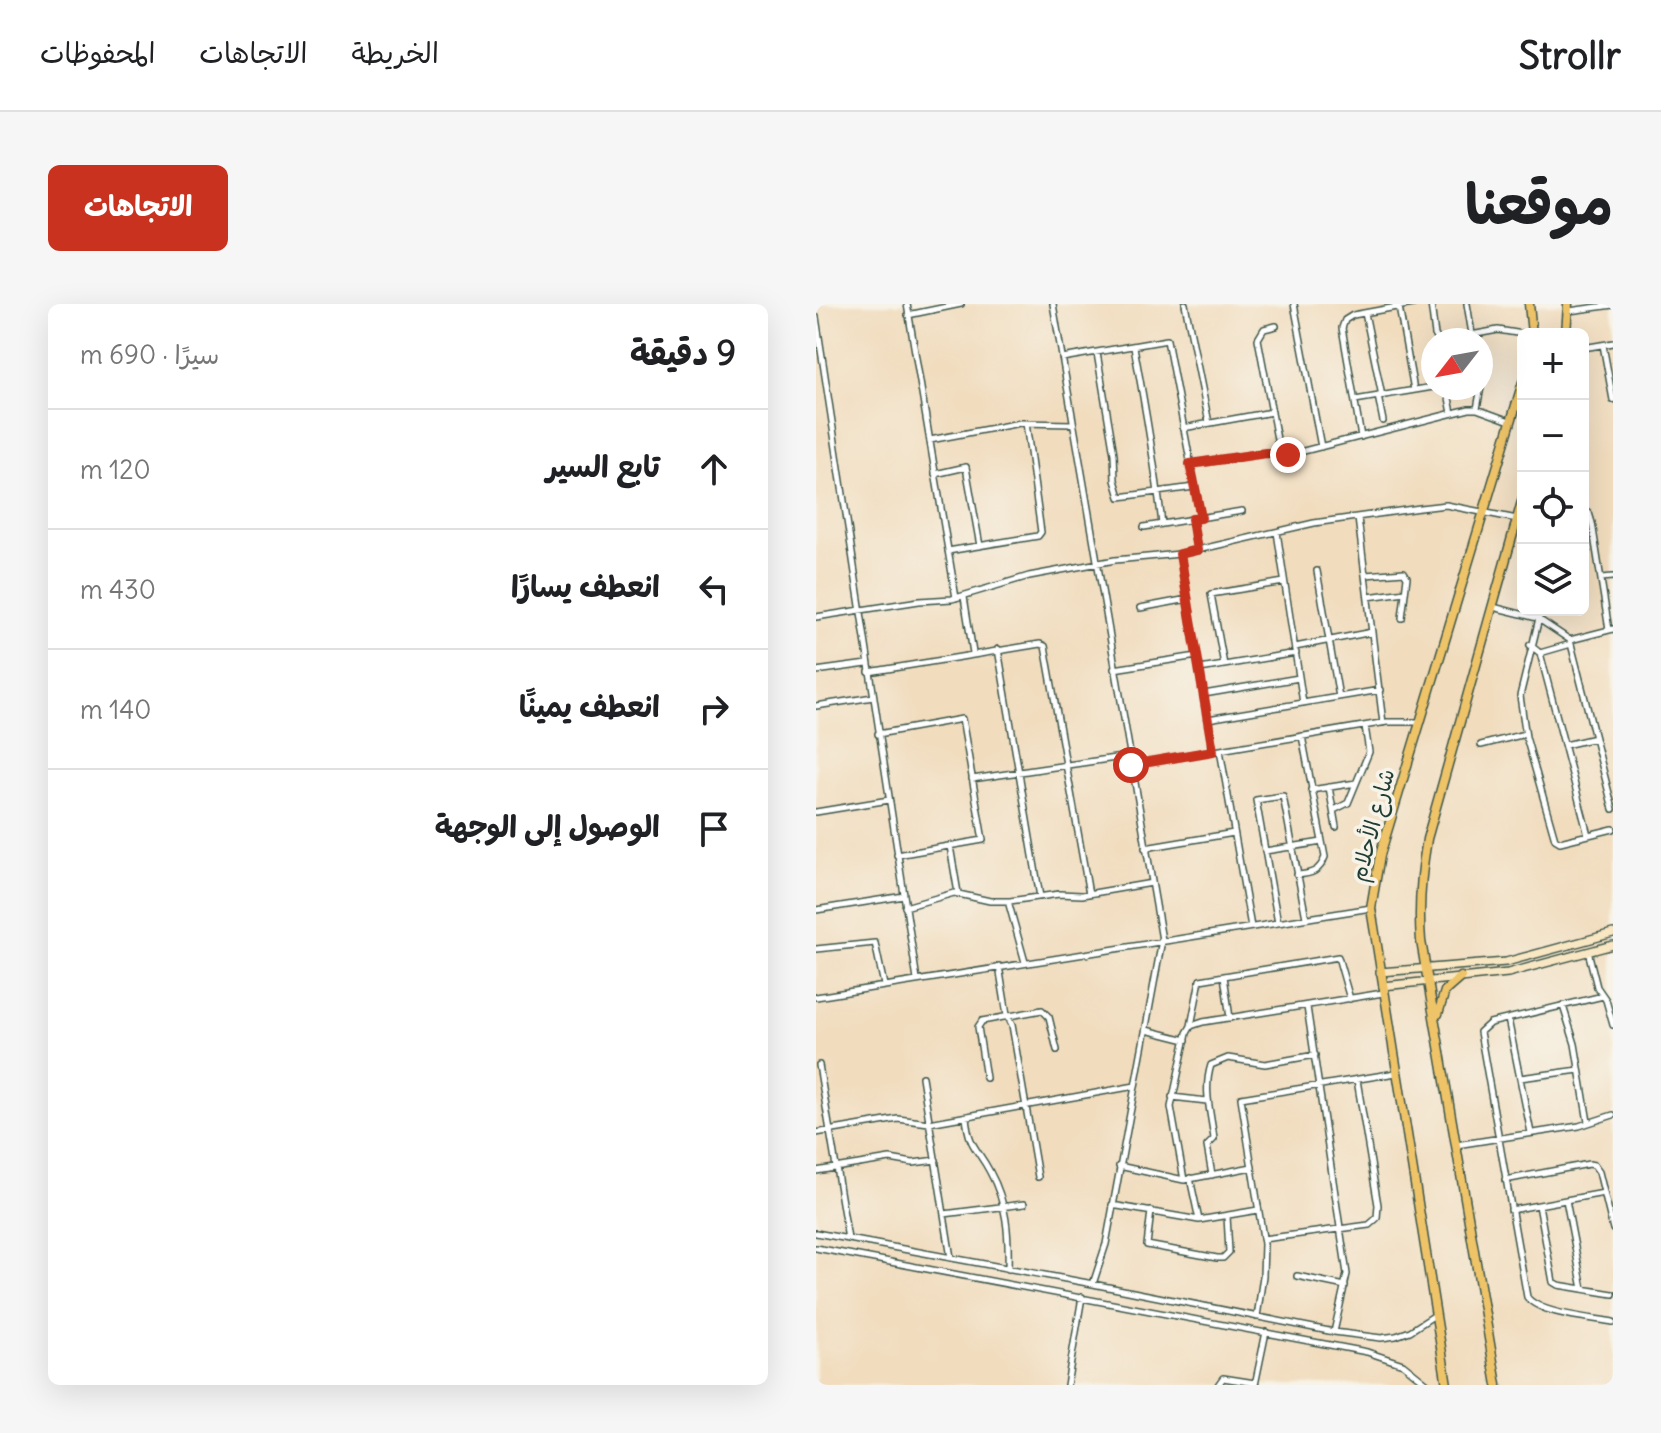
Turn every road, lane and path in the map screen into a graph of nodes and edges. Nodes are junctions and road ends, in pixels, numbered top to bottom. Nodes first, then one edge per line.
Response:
1 (907, 304) edge
2 (961, 304) edge
3 (1053, 304) edge
4 (1185, 304) edge
5 (1294, 304) edge
6 (1413, 304) edge
7 (1431, 304) edge
8 (1467, 304) edge
9 (1529, 304) edge
10 (1613, 305) edge
11 (1399, 307) junction
12 (1568, 308) edge
13 (1365, 313) junction
14 (908, 315) junction
15 (816, 317) edge
16 (817, 326) edge
17 (1276, 326) dead end
18 (1434, 328) edge
19 (1471, 328) edge
20 (1531, 328) edge
21 (1566, 328) edge
22 (1493, 331) edge
23 (1517, 333) edge
24 (1613, 343) edge
25 (1603, 345) junction
26 (1134, 347) junction
27 (1589, 347) edge
28 (1097, 353) junction
29 (1062, 358) junction
30 (1421, 389) edge
31 (1414, 390) junction
32 (1380, 396) junction
33 (1355, 400) junction
34 (1449, 400) edge
35 (1480, 400) edge
36 (1518, 400) edge
37 (1613, 400) edge
38 (1477, 409) junction
39 (1272, 412) junction
40 (1452, 413) junction
41 (1383, 421) dead end
42 (1511, 422) junction
43 (1026, 423) junction
44 (1209, 423) junction
45 (1073, 424) junction
46 (1183, 428) junction
47 (1361, 437) junction
48 (930, 440) junction
49 (1321, 447) junction
50 (1280, 455) junction
51 (1190, 464) junction
52 (935, 474) junction
53 (1194, 487) junction
54 (1158, 492) junction
55 (1242, 511) dead end
56 (1484, 511) junction
57 (1589, 515) edge
58 (1201, 518) junction
59 (1358, 518) junction
60 (1192, 519) junction
61 (1517, 519) joint
62 (1162, 524) junction
63 (1144, 527) dead end
64 (1277, 532) junction
65 (980, 546) junction
66 (1197, 550) junction
67 (948, 551) junction
68 (1180, 554) junction
69 (1096, 565) junction
70 (1317, 571) dead end
71 (1365, 575) junction
72 (1613, 577) edge
73 (1601, 578) junction
74 (1284, 582) junction
75 (1405, 592) junction
76 (964, 597) junction
77 (1368, 597) junction
78 (956, 598) junction
79 (1188, 599) junction
80 (1492, 606) junction
81 (1140, 608) dead end
82 (859, 611) junction
83 (816, 617) edge
84 (1402, 618) dead end
85 (1537, 618) junction
86 (1611, 630) edge
87 (1372, 632) junction
88 (1329, 640) junction
89 (1571, 642) junction
90 (1530, 645) junction
91 (998, 649) junction
92 (1295, 650) junction
93 (973, 653) junction
94 (1540, 653) junction
95 (1197, 656) junction
96 (867, 664) junction
97 (1224, 665) junction
98 (1114, 669) junction
99 (1200, 669) junction
100 (816, 671) edge
101 (869, 672) junction
102 (1299, 678) junction
103 (1380, 690) junction
104 (1204, 694) junction
105 (873, 697) junction
106 (1339, 697) junction
107 (1303, 703) junction
108 (816, 706) edge
109 (1208, 719) junction
110 (1421, 722) junction
111 (1383, 723) junction
112 (1365, 726) junction
113 (878, 734) junction
114 (1525, 734) junction
115 (1302, 736) junction
116 (1595, 738) junction
117 (1481, 745) dead end
118 (1565, 745) junction
119 (1217, 750) junction
120 (1129, 756) junction
121 (1067, 765) junction
122 (1131, 765) junction
123 (1019, 772) junction
124 (972, 779) junction
125 (1357, 783) junction
126 (1329, 787) junction
127 (1311, 790) junction
128 (889, 800) junction
129 (1613, 809) edge
130 (1334, 810) junction
131 (816, 812) edge
132 (1336, 827) dead end
133 (1613, 829) edge
134 (1234, 833) junction
135 (1588, 835) junction
136 (1322, 842) junction
137 (950, 846) junction
138 (1292, 847) junction
139 (1145, 848) junction
140 (1265, 851) junction
141 (897, 855) junction
142 (1297, 875) junction
143 (1152, 883) junction
144 (958, 893) junction
145 (1089, 894) junction
146 (904, 896) junction
147 (1040, 897) junction
148 (1008, 901) junction
149 (905, 907) junction
150 (1371, 908) junction
151 (816, 910) edge
152 (1306, 918) junction
153 (1278, 923) junction
154 (1251, 927) junction
155 (1613, 933) edge
156 (1162, 940) junction
157 (1613, 945) edge
158 (816, 949) edge
159 (1547, 951) junction
160 (1588, 951) junction
161 (1549, 961) junction
162 (1025, 962) junction
163 (999, 966) junction
164 (1427, 969) junction
165 (1380, 972) junction
166 (1224, 976) junction
167 (1461, 977) junction
168 (917, 980) junction
169 (1429, 980) junction
170 (884, 985) junction
171 (1383, 990) junction
172 (1603, 996) junction
173 (816, 997) edge
174 (1350, 999) junction
175 (1563, 1005) junction
176 (1307, 1007) junction
177 (1007, 1015) junction
178 (1230, 1018) junction
179 (1508, 1019) junction
180 (1436, 1022) junction
181 (1613, 1025) edge
182 (1191, 1026) junction
183 (1146, 1030) junction
184 (1186, 1040) junction
185 (1057, 1050) dead end
186 (1315, 1055) junction
187 (819, 1065) dead end
188 (1579, 1070) junction
189 (1396, 1073) junction
190 (922, 1077) dead end
191 (986, 1078) dead end
192 (1520, 1078) junction
193 (1357, 1080) junction
194 (1135, 1086) junction
195 (1320, 1086) junction
196 (820, 1087) edge
197 (1172, 1097) junction
198 (1207, 1101) junction
199 (1026, 1105) junction
200 (1613, 1115) edge
201 (966, 1117) junction
202 (1588, 1122) junction
203 (931, 1123) junction
204 (830, 1131) junction
205 (816, 1133) edge
206 (1531, 1133) junction
207 (1498, 1139) junction
208 (1456, 1145) junction
209 (936, 1160) junction
210 (1119, 1166) junction
211 (1252, 1167) junction
212 (836, 1168) junction
213 (816, 1171) edge
214 (1212, 1175) junction
215 (1038, 1177) dead end
216 (1187, 1179) junction
217 (1505, 1180) junction
218 (1604, 1193) junction
219 (1566, 1200) junction
220 (1024, 1204) dead end
221 (1112, 1205) junction
222 (1539, 1205) junction
223 (1004, 1207) junction
224 (1258, 1210) junction
225 (1510, 1210) junction
226 (1151, 1211) junction
227 (944, 1214) junction
228 (1227, 1216) junction
229 (1199, 1220) junction
230 (1342, 1228) junction
231 (1613, 1229) edge
232 (816, 1233) edge
233 (848, 1239) junction
234 (1263, 1239) junction
235 (816, 1248) edge
236 (951, 1258) junction
237 (1008, 1269) junction
238 (1297, 1276) dead end
239 (1093, 1284) junction
240 (1345, 1286) junction
241 (1583, 1289) junction
242 (1613, 1294) edge
243 (1082, 1297) junction
244 (1435, 1315) junction
245 (1257, 1317) junction
246 (1613, 1322) edge
247 (1266, 1332) junction
248 (1334, 1332) junction
249 (1255, 1384) edge
250 (1067, 1385) edge
251 (1218, 1385) edge
252 (1429, 1385) edge
253 (1447, 1385) edge
254 (1497, 1385) edge

1 - 14 street
2 - 14 street
3 - 29 street
4 - 44 street
5 - 49 street
6 - 11 street
7 - 18 street
8 - 19 street
9 - 20 main road
10 - 12 street
11 - 13 street
11 - 31 street
12 - 21 main road
13 - 32 street
13 - 33 street
14 - 48 street
15 - 16 street
16 - 82 street
17 - 39 street
22 - 23 street
24 - 25 street
25 - 27 street
25 - 37 street
26 - 28 street
26 - 46 street
26 - 54 street
28 - 29 street
28 - 54 street
29 - 45 street
30 - 31 street
31 - 32 street
32 - 33 street
32 - 41 street
33 - 47 street
34 - 40 street
35 - 38 street
36 - 42 main road, شارع الأحلام
38 - 40 street
38 - 42 street
39 - 44 street
39 - 50 street
40 - 47 street
42 - 56 main road, شارع الأحلام
43 - 45 street
43 - 48 street
43 - 65 street
44 - 46 street
45 - 69 street
46 - 51 street
47 - 49 street
48 - 52 street
49 - 50 street
50 - 51 street
51 - 53 street
52 - 65 street
52 - 67 street
53 - 54 street
53 - 58 street
54 - 62 street
55 - 58 street
56 - 59 street
56 - 61 street
56 - 110 main road, شارع الأحلام
57 - 73 street
58 - 60 street
59 - 64 street
59 - 71 street
60 - 62 street
60 - 66 street
61 - 80 main road
62 - 63 street
64 - 66 street
64 - 74 street
65 - 67 street
66 - 68 street
67 - 78 street
68 - 69 street
68 - 79 street
69 - 76 street
69 - 98 street
70 - 88 street
71 - 75 street
71 - 77 street
72 - 73 street
73 - 86 street
74 - 92 street
74 - 97 street
75 - 77 street
75 - 84 street
76 - 78 street
76 - 93 street
77 - 87 street
78 - 82 street
79 - 81 street
79 - 95 street
80 - 85 street
80 - 164 main road
82 - 83 street
82 - 96 street
85 - 89 street
85 - 90 street
86 - 89 street
87 - 88 street
87 - 103 street
88 - 92 street
88 - 106 street
89 - 94 street
89 - 116 street
90 - 94 street
90 - 114 street
91 - 93 street
91 - 121 street
91 - 123 street
92 - 97 street
92 - 102 street
93 - 101 street
94 - 118 street
95 - 98 street
95 - 99 street
96 - 100 street
96 - 101 street
97 - 99 street
98 - 120 street
99 - 104 street
101 - 105 street
102 - 104 street
102 - 107 street
103 - 106 street
103 - 111 street
104 - 109 street
105 - 108 street
105 - 113 street
106 - 107 street
107 - 109 street
109 - 119 street
110 - 111 street
110 - 150 main road, شارع الأحلام
111 - 112 street
112 - 115 street
112 - 125 street
113 - 124 street
113 - 128 street
114 - 117 street
114 - 135 street
115 - 119 street
115 - 127 street
116 - 118 street
116 - 129 street
118 - 135 street
119 - 122 street
119 - 134 street
120 - 121 street
120 - 122 street
121 - 123 street
121 - 145 street
122 - 139 street
123 - 124 street
123 - 147 street
124 - 137 street
125 - 126 street
125 - 130 street
126 - 127 street
126 - 130 street
127 - 136 street
128 - 131 street
128 - 141 street
130 - 132 street
133 - 135 street
134 - 139 street
134 - 154 street
136 - 138 street
136 - 142 street
137 - 141 street
137 - 144 street
138 - 140 street
138 - 140 street
138 - 142 street
139 - 143 street
140 - 153 street
141 - 146 street
142 - 152 street
143 - 145 street
143 - 156 street
144 - 148 street
144 - 149 street
145 - 147 street
146 - 149 street
146 - 151 street
147 - 148 street
148 - 162 street
149 - 168 street
150 - 152 street
150 - 165 main road, شارع الأحلام
152 - 153 street
153 - 154 street
154 - 156 street
155 - 159 main road
156 - 162 street
156 - 183 street
157 - 160 main road
158 - 170 street
159 - 161 main road
159 - 164 main road
160 - 161 main road
160 - 172 street
161 - 167 main road
162 - 163 street
163 - 168 street
163 - 177 street
164 - 165 main road
164 - 169 main road
165 - 171 main road, شارع الأحلام
166 - 174 street
166 - 178 street
166 - 182 street
167 - 169 main road
167 - 180 main road
168 - 170 street
169 - 171 main road
169 - 180 main road
170 - 173 street
171 - 174 street
171 - 189 main road, شارع الأحلام
172 - 175 street
172 - 181 street
174 - 176 street
175 - 179 street
175 - 188 street
176 - 178 street
176 - 186 street
177 - 185 street
177 - 191 street
177 - 199 street
178 - 182 street
179 - 192 street
179 - 207 street
180 - 208 main road
182 - 184 street
183 - 184 street
183 - 194 street
184 - 197 street
186 - 195 street
186 - 198 street
187 - 196 street
188 - 192 street
188 - 202 street
189 - 193 street
189 - 244 main road, شارع الأحلام
190 - 203 street
192 - 206 street
193 - 195 street
193 - 230 street
194 - 199 street
194 - 210 street
195 - 211 street
195 - 230 street
196 - 204 street
197 - 198 street
197 - 216 street
198 - 214 street
199 - 201 street
199 - 215 street
200 - 202 street
201 - 203 street
201 - 223 street
202 - 206 street
203 - 204 street
203 - 209 street
204 - 205 street
204 - 212 street
206 - 207 street
207 - 208 street
207 - 217 street
208 - 254 main road
209 - 212 street
209 - 227 street
210 - 216 street
210 - 221 street
211 - 214 street
211 - 224 street
212 - 213 street
212 - 233 street
214 - 216 street
216 - 229 street
217 - 218 street
217 - 225 street
218 - 219 street
218 - 231 street
219 - 222 street
219 - 241 street
220 - 223 street
221 - 226 street
221 - 239 street
222 - 225 street
222 - 241 street
223 - 227 street
223 - 237 street
224 - 228 street
224 - 234 street
225 - 246 street
226 - 228 street
226 - 229 street
227 - 236 street
228 - 229 street
230 - 234 street
230 - 240 street
232 - 233 street
233 - 236 street
234 - 245 street
235 - 243 street
236 - 237 street
237 - 239 street
238 - 240 street
239 - 245 street
240 - 248 street
241 - 242 street
243 - 247 street
243 - 250 street
244 - 248 street
244 - 253 main road, شارع الأحلام
245 - 248 street
247 - 249 street
247 - 252 street
249 - 251 street

